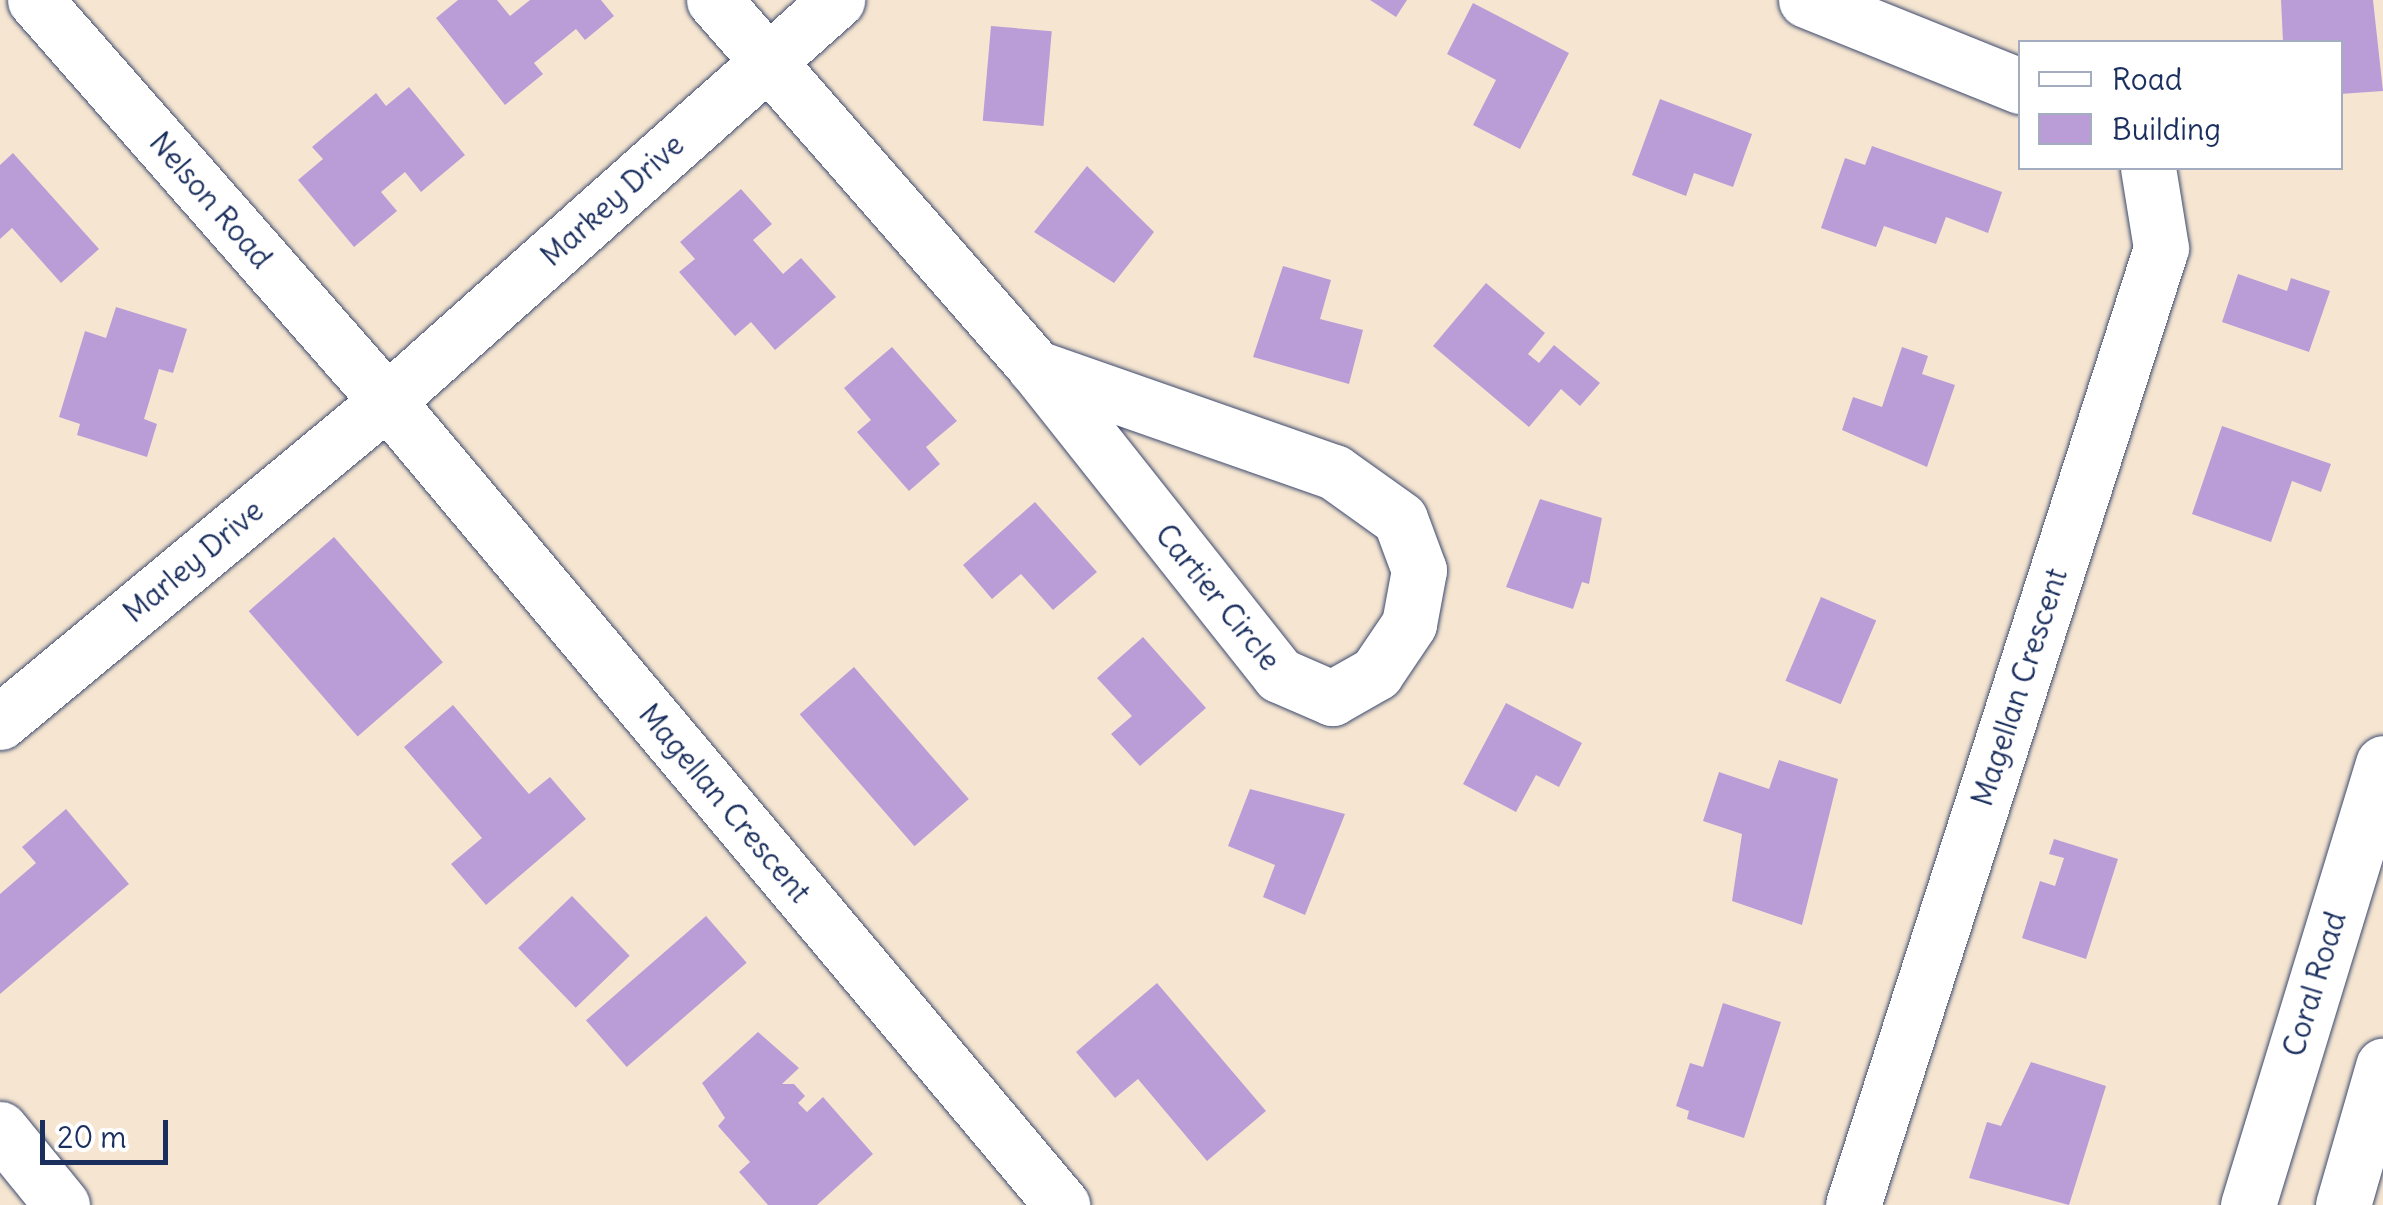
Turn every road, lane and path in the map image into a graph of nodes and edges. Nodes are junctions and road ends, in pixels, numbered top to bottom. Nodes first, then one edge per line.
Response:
1 (35, 0) edge
2 (714, 0) edge
3 (838, 0) edge
4 (1806, 0) edge
5 (768, 61) junction
6 (2018, 85) edge
7 (2148, 170) edge
8 (1035, 366) junction
9 (386, 401) junction
10 (0, 722) edge
11 (2383, 763) edge
12 (2383, 1066) edge
13 (0, 1130) edge
14 (62, 1205) edge
15 (1062, 1205) edge
16 (1853, 1205) edge
17 (2248, 1205) edge
18 (2343, 1205) edge

1 - 9 street, Nelson Road
2 - 5 street, Cartier Circle
3 - 5 street, Markey Drive
4 - 6 street
5 - 8 street, Cartier Circle
5 - 9 street, Markey Drive
7 - 16 street, Magellan Crescent
8 - 8 street, Cartier Circle
9 - 10 street, Marley Drive
9 - 15 street, Magellan Crescent
11 - 17 street, Coral Road
12 - 18 street
13 - 14 street

